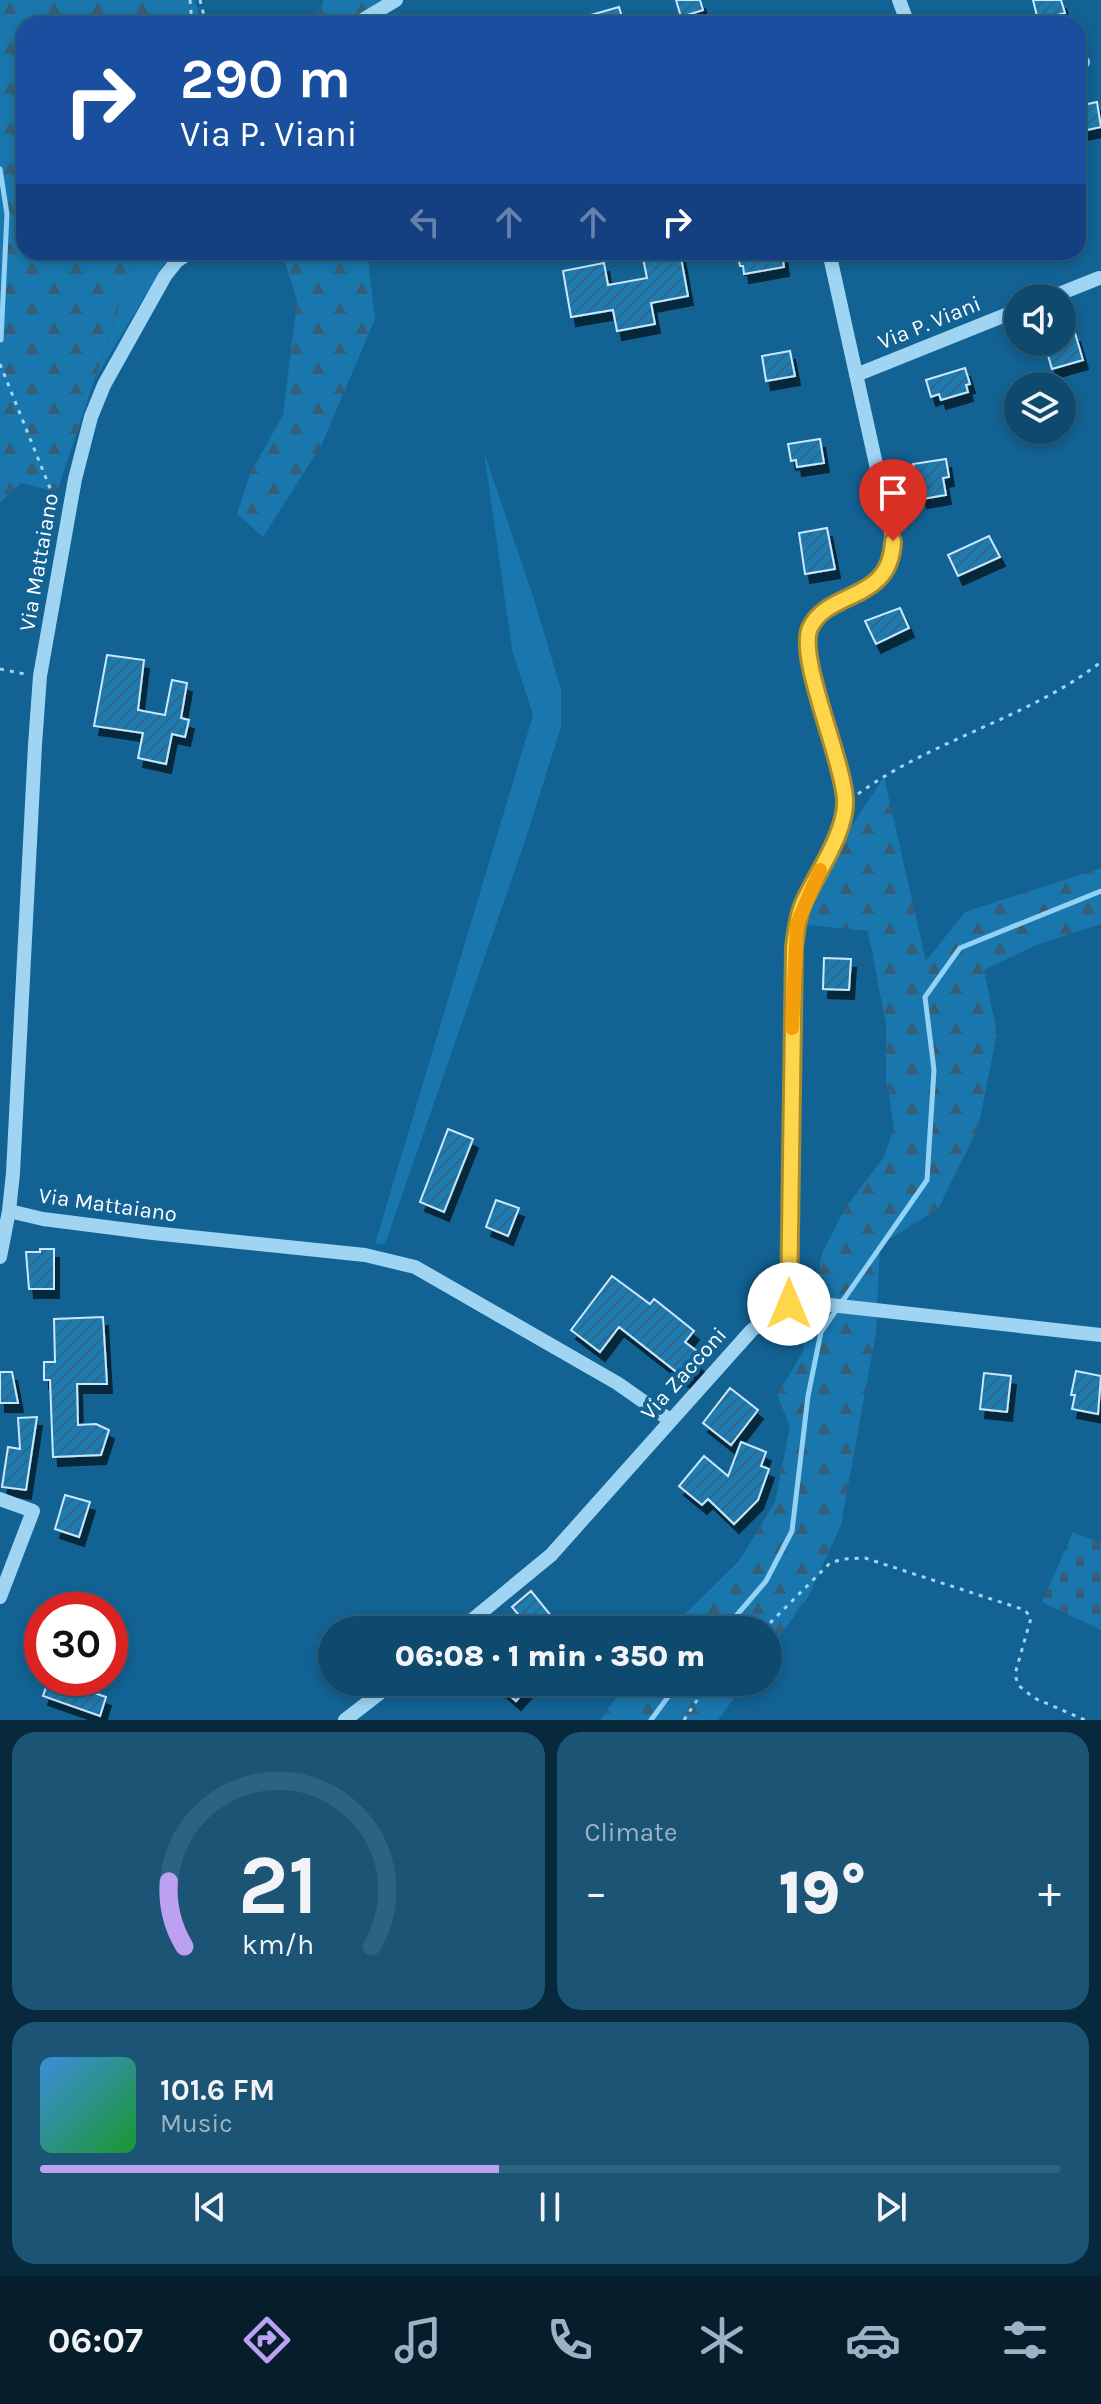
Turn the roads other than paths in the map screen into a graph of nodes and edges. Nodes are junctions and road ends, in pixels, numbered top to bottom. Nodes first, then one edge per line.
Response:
1 (396, 0) edge
2 (369, 16) edge
3 (178, 260) edge
4 (831, 260) edge
5 (1099, 278) edge
6 (1076, 287) edge
7 (1004, 316) edge
8 (856, 375) junction
9 (9, 1211) junction
10 (0, 1257) edge
11 (796, 1303) junction
12 (1101, 1335) edge
13 (670, 1420) junction
14 (0, 1499) edge
15 (0, 1597) edge
16 (477, 1616) edge
17 (376, 1696) edge
18 (345, 1720) edge

1 - 2 street
3 - 9 street, Via Mattaiano
4 - 8 street, Via P. Viani
5 - 6 street
7 - 8 street, Via P. Viani
8 - 11 street, Via P. Viani
9 - 10 street
9 - 13 street, Via Mattaiano
11 - 12 street
11 - 13 street, Via Zacconi
13 - 16 street, Via Zacconi
14 - 15 street
17 - 18 street

